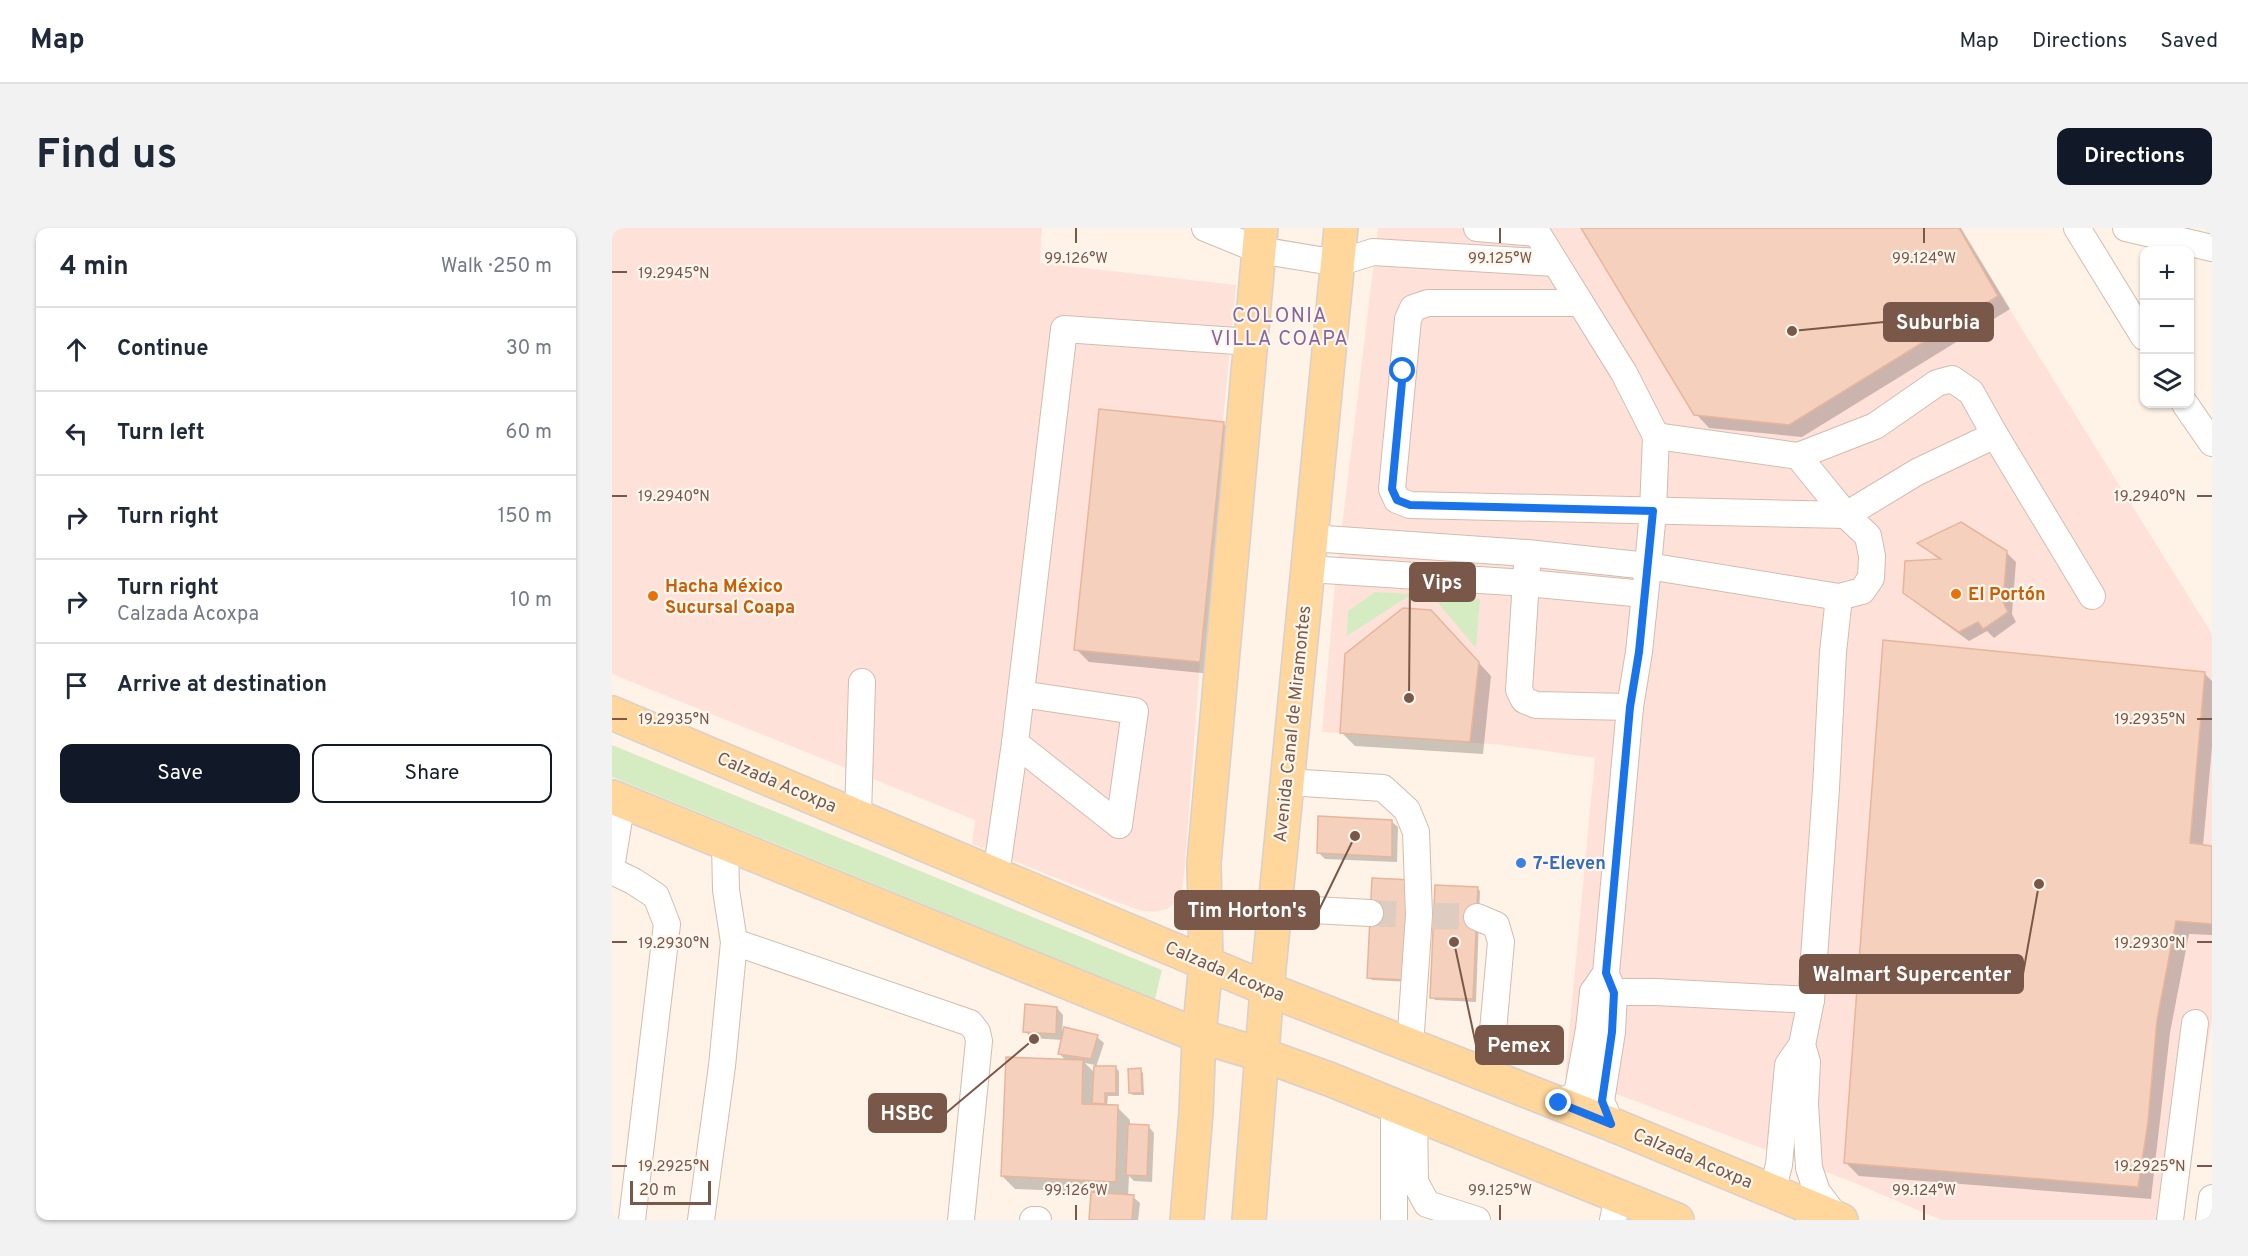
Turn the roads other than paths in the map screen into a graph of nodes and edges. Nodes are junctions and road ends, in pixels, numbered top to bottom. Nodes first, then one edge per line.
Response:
1 (1205, 228) edge
2 (1341, 228) edge
3 (1477, 228) edge
4 (2077, 228) edge
5 (2126, 228) edge
6 (1536, 230) edge
7 (1260, 239) edge
8 (2212, 248) edge
9 (1338, 263) junction
10 (1555, 263) junction
11 (1580, 303) junction
12 (2140, 329) edge
13 (1251, 342) junction
14 (2188, 408) edge
15 (1995, 435) junction
16 (1656, 436) junction
17 (2212, 443) edge
18 (1798, 456) junction
19 (1653, 511) junction
20 (1846, 515) junction
21 (1527, 553) junction
22 (1309, 554) junction
23 (1648, 566) junction
24 (1527, 583) junction
25 (1644, 594) junction
26 (2092, 596) dead end
27 (1839, 597) junction
28 (862, 682) dead end
29 (1021, 694) junction
30 (1630, 707) junction
31 (612, 713) edge
32 (1015, 743) junction
33 (1287, 782) junction
34 (617, 799) edge
35 (858, 816) junction
36 (725, 841) junction
37 (612, 862) edge
38 (612, 871) edge
39 (996, 875) junction
40 (1275, 908) junction
41 (1370, 913) tunnel mouth
42 (1477, 917) tunnel mouth
43 (734, 942) junction
44 (1206, 962) junction
45 (1604, 986) junction
46 (1267, 989) junction
47 (1811, 1000) junction
48 (2195, 1023) dead end
49 (1199, 1036) junction
50 (1802, 1045) junction
51 (1410, 1046) junction
52 (1263, 1055) junction
53 (1489, 1074) junction
54 (1559, 1103) junction
55 (1404, 1109) junction
56 (1611, 1124) junction
57 (1772, 1191) junction
58 (2212, 1198) edge
59 (1615, 1208) edge
60 (1472, 1218) edge
61 (1839, 1219) edge
62 (632, 1220) edge
63 (702, 1220) edge
64 (961, 1220) edge
65 (1033, 1220) edge
66 (1038, 1220) edge
67 (1187, 1220) edge
68 (1249, 1220) edge
69 (1394, 1220) edge
70 (1677, 1220) edge
71 (2170, 1220) edge
72 (2209, 1220) edge

1 - 7 street
2 - 9 main road, Avenida Canal de Miramontes
3 - 6 street
4 - 12 street
5 - 8 street
6 - 10 street
7 - 9 street
7 - 13 main road
9 - 10 street
9 - 22 main road, Avenida Canal de Miramontes
10 - 11 street
11 - 16 street
11 - 19 street
13 - 29 street
13 - 44 main road
14 - 17 street
15 - 18 street
15 - 20 street
15 - 26 street
16 - 18 street
16 - 19 street
18 - 20 street
19 - 20 street
19 - 23 street
20 - 27 street
21 - 22 street
21 - 23 street
21 - 24 street
22 - 24 street
22 - 33 main road, Avenida Canal de Miramontes
23 - 25 street
23 - 27 street
24 - 25 street
24 - 30 street
25 - 30 street
27 - 47 street
28 - 35 street
29 - 32 street
29 - 32 street
30 - 45 street
31 - 35 main road, Calzada Acoxpa
32 - 39 street
33 - 40 main road, Avenida Canal de Miramontes
33 - 51 street
34 - 36 main road
34 - 37 street
35 - 39 main road, Calzada Acoxpa
36 - 43 street
36 - 49 main road
38 - 62 street
39 - 44 main road, Calzada Acoxpa
40 - 41 street
40 - 46 main road, Avenida Canal de Miramontes
42 - 53 street
43 - 63 street
43 - 64 street
44 - 46 main road, Calzada Acoxpa
44 - 49 main road
45 - 47 street
45 - 54 street
45 - 56 street
46 - 51 main road, Calzada Acoxpa
46 - 52 main road, Avenida Canal de Miramontes
47 - 50 street
48 - 71 street
49 - 52 main road
49 - 67 main road
50 - 57 street
50 - 61 street
51 - 53 main road, Calzada Acoxpa
52 - 55 main road
52 - 68 main road, Avenida Canal de Miramontes
53 - 54 main road, Calzada Acoxpa
54 - 56 main road, Calzada Acoxpa
55 - 59 main road
55 - 60 street
55 - 69 street
56 - 57 main road, Calzada Acoxpa
57 - 61 main road, Calzada Acoxpa
58 - 72 street
59 - 70 main road
65 - 66 street

